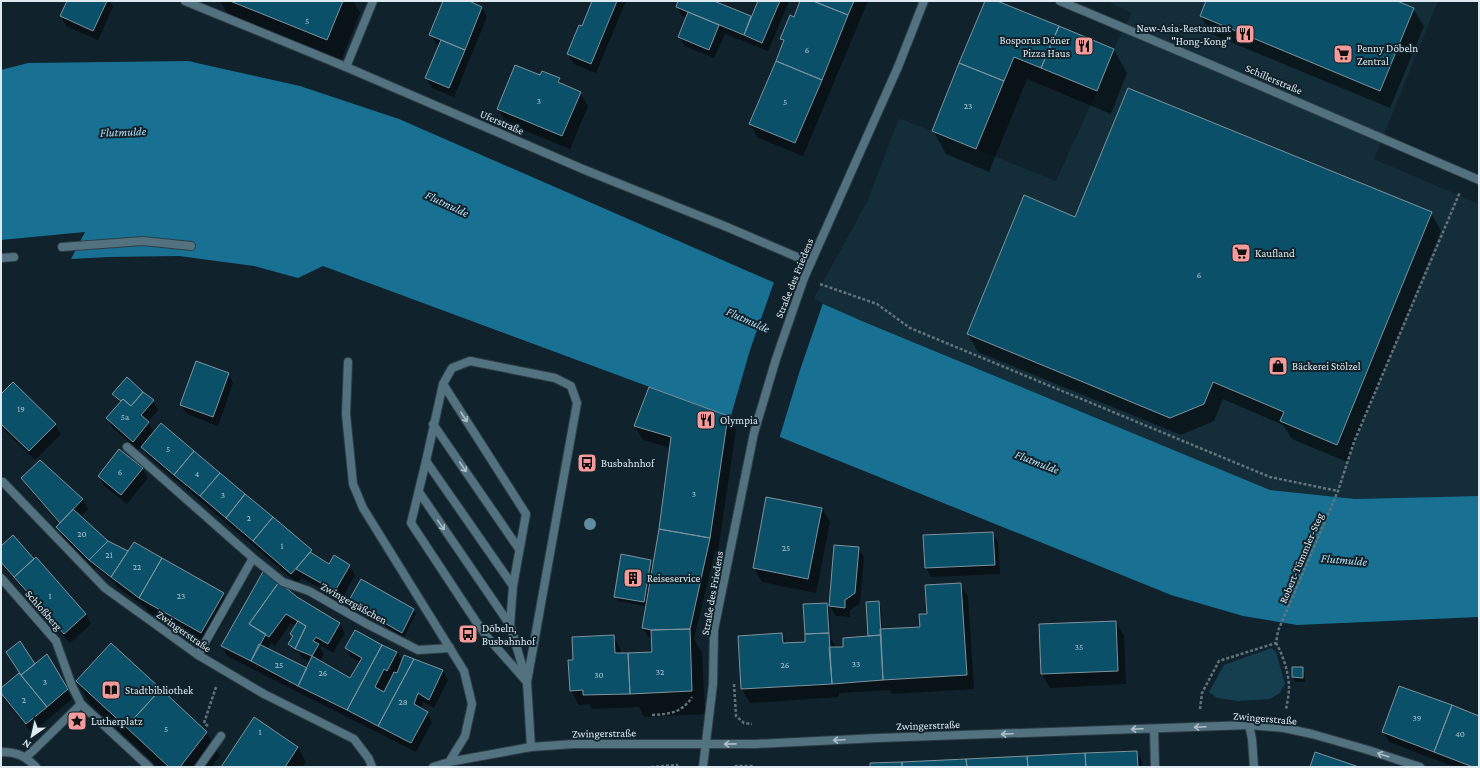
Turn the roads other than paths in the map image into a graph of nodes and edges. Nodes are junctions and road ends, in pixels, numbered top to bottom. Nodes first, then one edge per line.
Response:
1 (185, 1) edge
2 (373, 1) edge
3 (924, 1) edge
4 (1060, 1) edge
5 (346, 67) junction
6 (1479, 180) edge
7 (191, 246) dead end
8 (62, 247) dead end
9 (14, 257) dead end
10 (1, 258) edge
11 (811, 263) junction
12 (348, 362) dead end
13 (443, 384) junction
14 (433, 424) junction
15 (127, 448) dead end
16 (426, 461) junction
17 (4, 482) dead end
18 (418, 492) junction
19 (519, 548) junction
20 (253, 558) junction
21 (1, 578) edge
22 (513, 586) junction
23 (510, 625) junction
24 (450, 648) junction
25 (198, 654) junction
26 (527, 682) junction
27 (81, 704) junction
28 (1249, 725) junction
29 (1154, 729) junction
30 (221, 736) road end
31 (707, 744) junction
32 (531, 747) junction
33 (1, 752) edge
34 (26, 756) junction
35 (449, 762) junction
36 (36, 767) edge
37 (149, 767) edge
38 (199, 767) edge
39 (372, 767) edge
40 (433, 767) edge
41 (703, 767) edge
42 (1155, 767) edge
43 (1254, 767) edge
44 (1420, 767) edge

1 - 5 street, Uferstraße
2 - 5 street
3 - 11 street, Straße des Friedens
4 - 6 street, Schillerstraße
5 - 11 street, Uferstraße
7 - 8 street
9 - 10 street
11 - 31 street, Straße des Friedens
12 - 24 street
13 - 14 street
13 -> 19 street
13 - 26 street
14 - 16 street
14 -> 19 street
15 - 20 street, Zwingergäßchen
16 - 18 street
16 - 22 street
17 - 25 street, Zwingerstraße
18 -> 23 street
18 - 26 street
19 - 22 street
20 - 24 street, Zwingergäßchen
20 - 25 street
21 - 27 street, Schloßberg
22 - 23 street
23 - 26 street
24 - 35 street
25 - 39 street, Zwingerstraße
26 - 32 street
27 - 34 street
27 - 37 street
28 -> 29 street, Zwingerstraße
28 - 43 street
44 -> 28 street, Zwingerstraße
29 -> 31 street, Zwingerstraße
29 - 42 street
30 - 38 street
31 - 32 street, Zwingerstraße
31 - 41 street, Straße des Friedens
32 - 35 street, Zwingerstraße
33 - 34 street
34 - 36 street
35 - 40 street, Zwingerstraße

